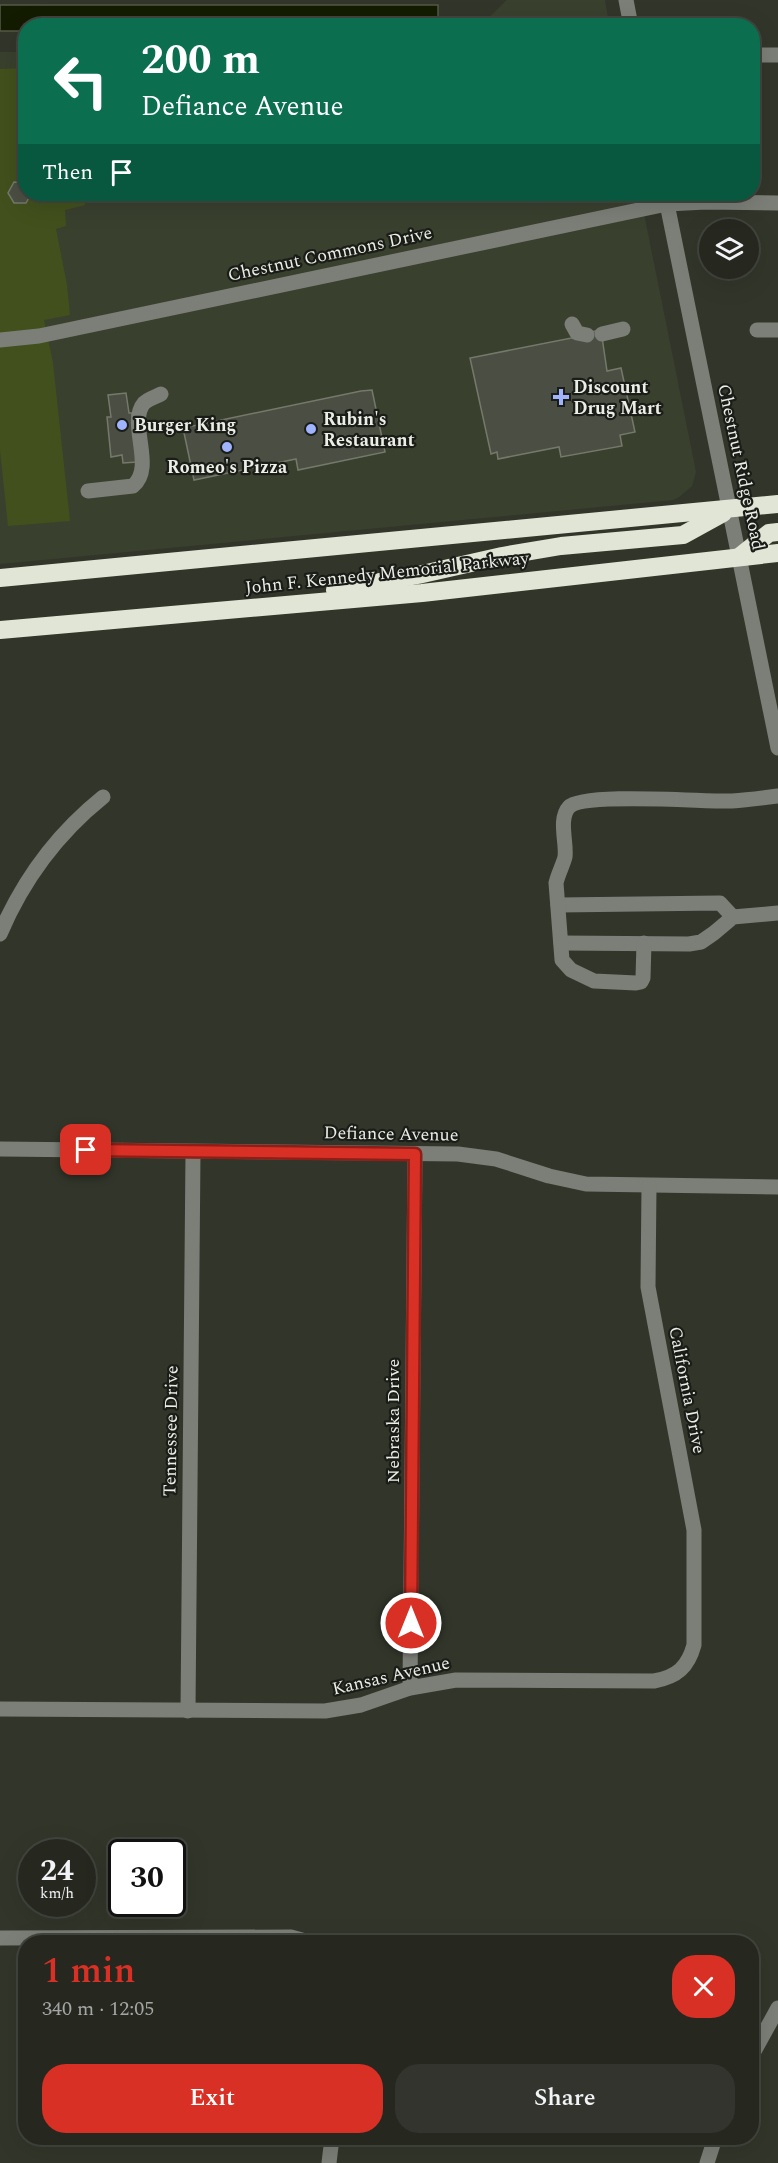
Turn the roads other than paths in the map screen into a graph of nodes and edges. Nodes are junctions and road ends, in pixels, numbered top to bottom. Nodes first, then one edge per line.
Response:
1 (626, 0) edge
2 (629, 18) edge
3 (760, 55) edge
4 (778, 55) edge
5 (657, 201) edge
6 (666, 201) edge
7 (693, 201) edge
8 (778, 203) edge
9 (572, 324) dead end
10 (623, 329) dead end
11 (757, 330) dead end
12 (778, 330) edge
13 (0, 340) edge
14 (161, 394) dead end
15 (88, 491) dead end
16 (778, 504) edge
17 (730, 509) junction
18 (778, 532) edge
19 (778, 553) edge
20 (739, 557) junction
21 (0, 578) edge
22 (223, 610) junction
23 (0, 630) edge
24 (778, 748) edge
25 (778, 796) edge
26 (103, 797) dead end
27 (558, 905) junction
28 (778, 913) edge
29 (733, 917) junction
30 (0, 934) edge
31 (561, 943) junction
32 (644, 944) junction
33 (0, 1149) edge
34 (193, 1152) junction
35 (415, 1154) junction
36 (649, 1186) junction
37 (778, 1187) edge
38 (694, 1602) joint
39 (411, 1688) junction
40 (0, 1709) edge
41 (188, 1711) junction
42 (0, 1938) edge
43 (18, 1938) edge
44 (778, 2008) edge
45 (759, 2042) edge
46 (331, 2145) edge
47 (713, 2145) edge
48 (329, 2163) edge
49 (707, 2163) edge

1 - 2 street
3 - 4 street
5 - 13 street, Chestnut Commons Drive
6 - 17 street, Chestnut Ridge Road
7 - 8 street, Chestnut Commons Drive
9 - 10 street
11 - 12 street
14 - 15 street
16 - 17 highway, John F. Kennedy Memorial Parkway
17 - 20 street, Chestnut Ridge Road
17 - 21 highway, John F. Kennedy Memorial Parkway
17 - 22 highway
18 - 20 highway
19 - 20 highway, John F. Kennedy Memorial Parkway
20 - 22 highway, John F. Kennedy Memorial Parkway
20 - 24 street, Chestnut Ridge Road
22 - 23 highway, John F. Kennedy Memorial Parkway
25 - 27 street
26 - 30 street
27 - 29 street
27 - 31 street
28 - 29 street
29 - 32 street
31 - 32 street
31 - 32 street
33 - 34 street, Defiance Avenue
34 - 35 street, Defiance Avenue
34 - 41 street, Tennessee Drive
35 - 36 street, Defiance Avenue
35 - 39 street, Nebraska Drive
36 - 37 street, Defiance Avenue
36 - 38 street, California Drive
38 - 39 street, Kansas Avenue
39 - 41 street, Kansas Avenue
40 - 41 street, Kansas Avenue
42 - 43 street
44 - 45 street
46 - 48 street
47 - 49 street

